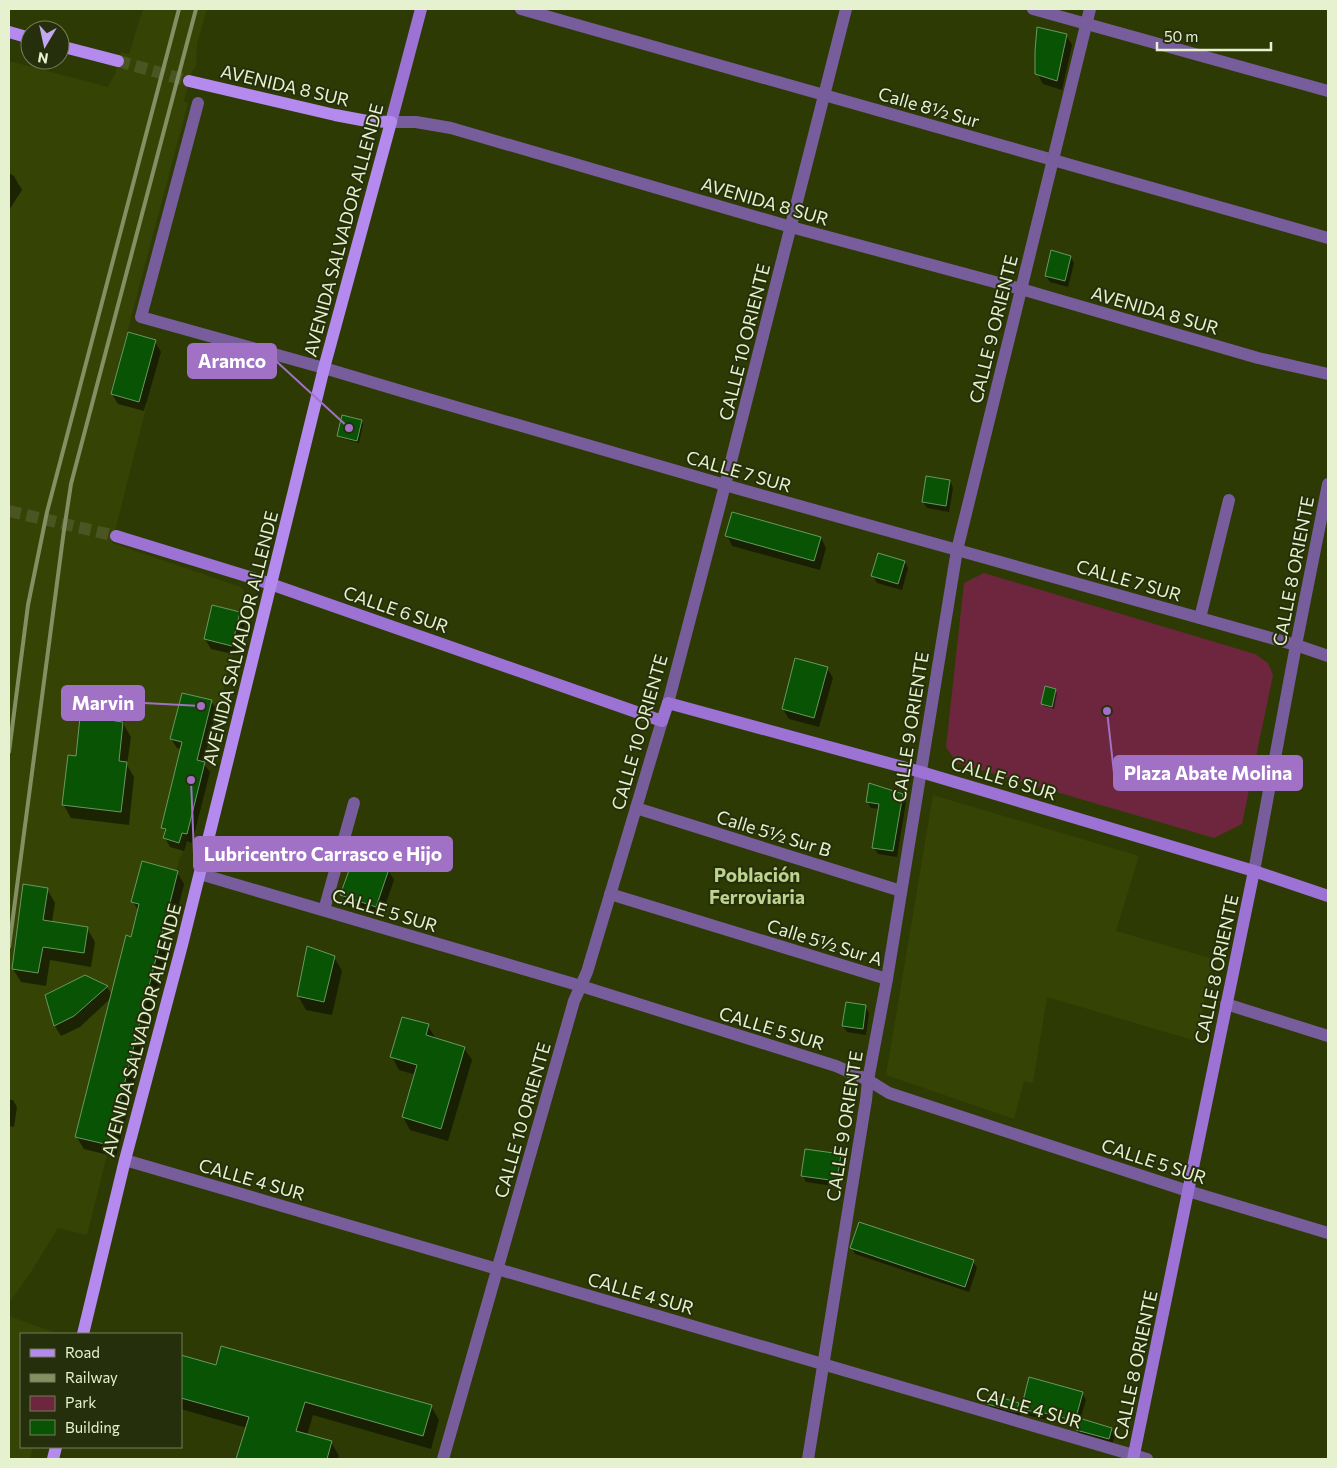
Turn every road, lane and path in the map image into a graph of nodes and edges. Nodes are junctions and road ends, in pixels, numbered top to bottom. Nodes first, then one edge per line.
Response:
1 (421, 9) edge
2 (521, 9) edge
3 (846, 9) edge
4 (1033, 9) edge
5 (1090, 9) edge
6 (1087, 24) junction
7 (70, 49) edge
8 (118, 61) tunnel mouth
9 (189, 81) tunnel mouth
10 (1328, 91) edge
11 (824, 95) junction
12 (198, 103) dead end
13 (391, 122) junction
14 (1054, 160) junction
15 (791, 227) junction
16 (1328, 238) edge
17 (1021, 289) junction
18 (324, 368) junction
19 (1328, 374) edge
20 (1328, 484) edge
21 (726, 485) junction
22 (1229, 500) dead end
23 (1326, 504) edge
24 (116, 536) tunnel mouth
25 (957, 550) junction
26 (272, 584) junction
27 (1200, 618) junction
28 (1296, 645) junction
29 (1328, 656) edge
30 (668, 703) junction
31 (662, 721) junction
32 (921, 772) junction
33 (354, 803) dead end
34 (636, 808) junction
35 (1254, 871) junction
36 (200, 874) junction
37 (901, 890) junction
38 (610, 894) junction
39 (1328, 896) edge
40 (324, 910) junction
41 (886, 979) junction
42 (581, 986) junction
43 (1226, 1004) junction
44 (1328, 1036) edge
45 (868, 1080) junction
46 (125, 1160) junction
47 (1188, 1191) junction
48 (1328, 1233) edge
49 (497, 1269) junction
50 (83, 1333) edge
51 (824, 1365) junction
52 (1134, 1457) edge
53 (444, 1459) edge
54 (808, 1459) edge
55 (1147, 1459) edge

1 - 13 street, AVENIDA SALVADOR ALLENDE
2 - 11 street, Calle 8½ Sur
3 - 11 street, CALLE 10 ORIENTE
4 - 6 street
5 - 6 street, CALLE 9 ORIENTE
6 - 10 street
6 - 14 street, CALLE 9 ORIENTE
7 - 8 main road
9 - 13 main road, AVENIDA 8 SUR
11 - 14 street, Calle 8½ Sur
11 - 15 street, CALLE 10 ORIENTE
12 - 18 street, CALLE 7 SUR
13 - 15 street, AVENIDA 8 SUR
13 - 18 main road, AVENIDA SALVADOR ALLENDE
14 - 16 street, Calle 8½ Sur
14 - 17 street, CALLE 9 ORIENTE
15 - 17 street, AVENIDA 8 SUR
15 - 21 street, CALLE 10 ORIENTE
17 - 19 street, AVENIDA 8 SUR
17 - 25 street, CALLE 9 ORIENTE
18 - 21 street, CALLE 7 SUR
18 - 26 main road, AVENIDA SALVADOR ALLENDE
20 - 23 street, CALLE 8 ORIENTE
21 - 25 street, CALLE 7 SUR
21 - 30 street, CALLE 10 ORIENTE
22 - 27 street
23 - 28 street, CALLE 8 ORIENTE
24 - 26 street, CALLE 6 SUR
25 - 27 street, CALLE 7 SUR
25 - 32 street, CALLE 9 ORIENTE
26 - 31 street, CALLE 6 SUR
26 - 36 main road, AVENIDA SALVADOR ALLENDE
27 - 28 street, CALLE 7 SUR
28 - 29 street, CALLE 7 SUR
28 - 35 street, CALLE 8 ORIENTE
30 - 31 street, CALLE 10 ORIENTE
30 - 32 street, CALLE 6 SUR
31 - 34 street, CALLE 10 ORIENTE
32 - 35 street, CALLE 6 SUR
32 - 37 street, CALLE 9 ORIENTE
33 - 40 street
34 - 37 street, Calle 5½ Sur B
34 - 38 street, CALLE 10 ORIENTE
35 - 39 street, CALLE 6 SUR
35 - 43 street, CALLE 8 ORIENTE
36 - 40 street, CALLE 5 SUR
36 - 46 main road, AVENIDA SALVADOR ALLENDE
37 - 41 street, CALLE 9 ORIENTE
38 - 41 street, Calle 5½ Sur A
38 - 42 street, CALLE 10 ORIENTE
40 - 42 street, CALLE 5 SUR
41 - 45 street, CALLE 9 ORIENTE
42 - 45 street, CALLE 5 SUR
42 - 49 street, CALLE 10 ORIENTE
43 - 44 street
43 - 47 street, CALLE 8 ORIENTE
45 - 47 street, CALLE 5 SUR
45 - 51 street, CALLE 9 ORIENTE
46 - 49 street, CALLE 4 SUR
46 - 50 main road, AVENIDA SALVADOR ALLENDE
47 - 48 street, CALLE 5 SUR
47 - 52 street, CALLE 8 ORIENTE
49 - 51 street, CALLE 4 SUR
49 - 53 street, CALLE 10 ORIENTE
51 - 52 street, CALLE 4 SUR
51 - 54 street, CALLE 9 ORIENTE
52 - 55 street, CALLE 4 SUR

